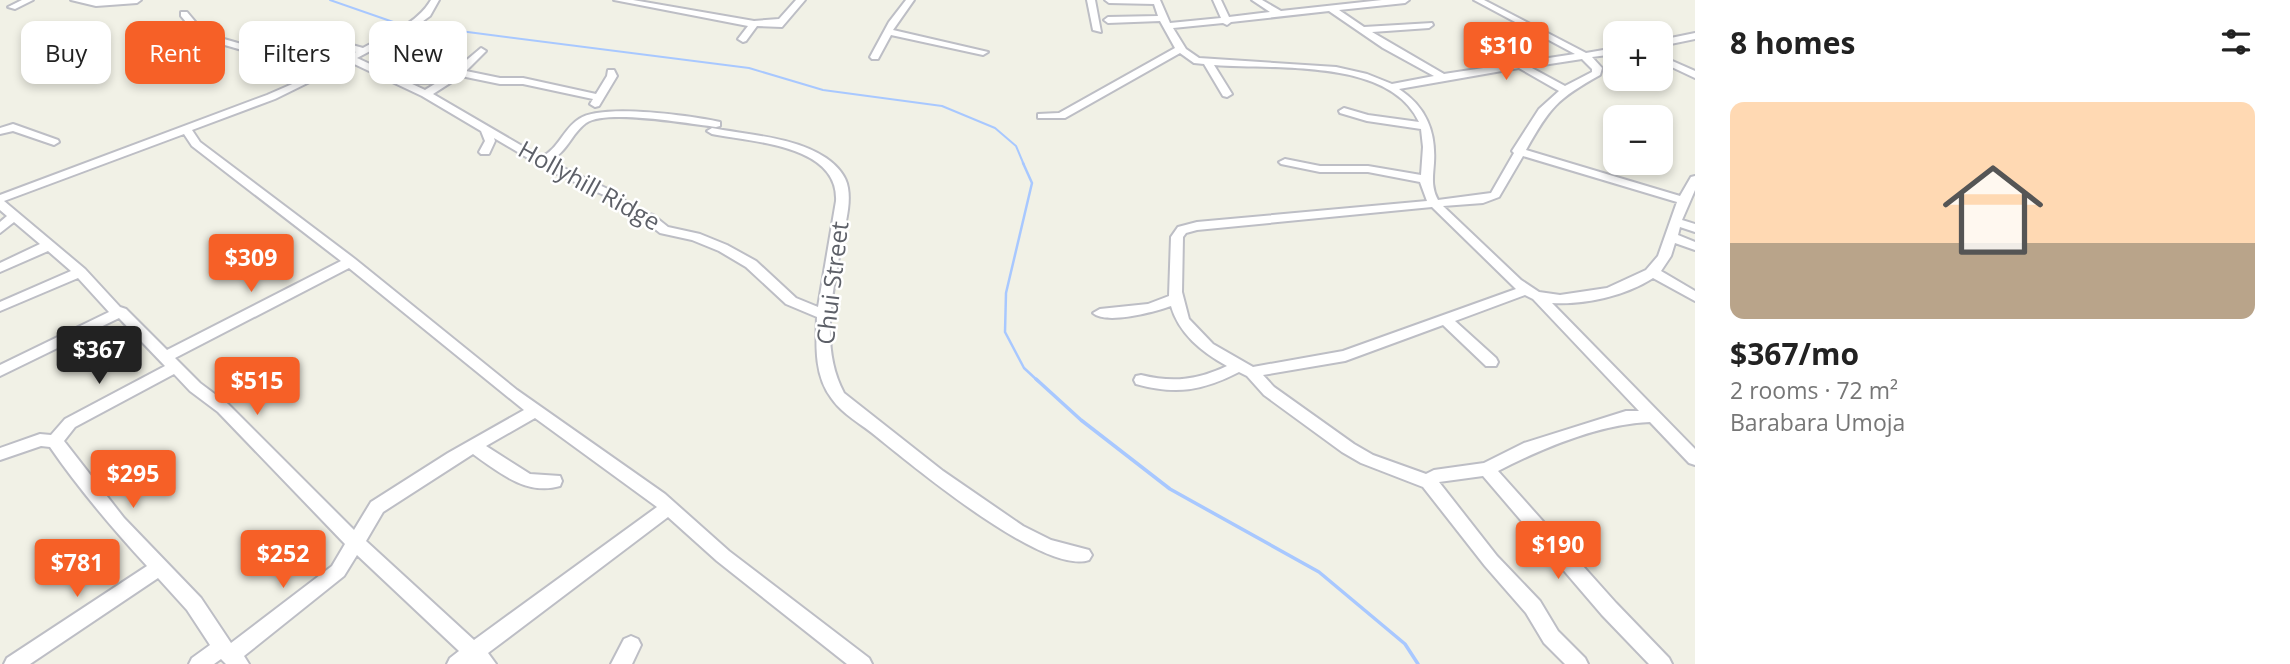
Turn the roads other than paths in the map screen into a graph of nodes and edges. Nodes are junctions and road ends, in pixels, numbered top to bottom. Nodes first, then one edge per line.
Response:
1 (29, 0) edge
2 (75, 0) edge
3 (137, 0) edge
4 (435, 0) edge
5 (618, 0) edge
6 (801, 0) edge
7 (909, 0) edge
8 (1091, 0) edge
9 (1109, 0) edge
10 (1217, 0) edge
11 (1256, 0) edge
12 (1318, 0) edge
13 (1405, 0) edge
14 (1478, 0) edge
15 (1156, 1) edge
16 (645, 2) edge
17 (98, 3) junction
18 (12, 7) dead end
19 (1330, 9) junction
20 (85, 11) dead end
21 (184, 14) dead end
22 (1282, 15) junction
23 (1108, 20) dead end
24 (1167, 22) junction
25 (1227, 22) junction
26 (754, 24) junction
27 (1429, 25) dead end
28 (1098, 30) dead end
29 (1362, 30) junction
30 (888, 32) junction
31 (1695, 36) edge
32 (743, 39) dead end
33 (1673, 41) edge
34 (1180, 49) junction
35 (364, 51) junction
36 (481, 51) dead end
37 (983, 52) dead end
38 (1603, 53) edge
39 (1585, 56) junction
40 (355, 57) edge
41 (875, 57) dead end
42 (1207, 62) junction
43 (467, 64) edge
44 (1519, 65) junction
45 (1673, 65) edge
46 (611, 72) dead end
47 (1695, 75) edge
48 (467, 76) edge
49 (1443, 77) junction
50 (298, 84) edge
51 (406, 84) edge
52 (442, 84) edge
53 (1392, 87) junction
54 (1565, 90) junction
55 (426, 94) junction
56 (1227, 94) dead end
57 (598, 97) junction
58 (1344, 111) dead end
59 (1042, 116) dead end
60 (588, 118) junction
61 (1425, 126) junction
62 (185, 128) junction
63 (487, 129) junction
64 (0, 131) edge
65 (54, 142) dead end
66 (1518, 151) junction
67 (485, 152) dead end
68 (542, 160) junction
69 (1285, 162) dead end
70 (1695, 178) edge
71 (1427, 180) junction
72 (1685, 201) junction
73 (0, 202) edge
74 (1434, 203) junction
75 (15, 215) junction
76 (1675, 222) junction
77 (1695, 228) edge
78 (0, 229) edge
79 (1672, 237) junction
80 (48, 244) junction
81 (1695, 246) edge
82 (350, 262) junction
83 (0, 268) edge
84 (80, 272) junction
85 (1653, 272) junction
86 (1532, 294) junction
87 (1695, 297) edge
88 (1177, 298) junction
89 (0, 307) edge
90 (121, 312) junction
91 (1100, 313) dead end
92 (825, 315) junction
93 (1446, 320) junction
94 (170, 361) junction
95 (1491, 362) dead end
96 (1245, 369) junction
97 (0, 370) edge
98 (1141, 380) dead end
99 (537, 410) junction
100 (1651, 415) junction
101 (56, 437) junction
102 (473, 446) junction
103 (0, 454) edge
104 (1695, 459) edge
105 (1487, 469) junction
106 (554, 481) dead end
107 (1429, 482) junction
108 (668, 508) junction
109 (355, 542) junction
110 (1083, 555) dead end
111 (161, 567) junction
112 (631, 645) dead end
113 (230, 655) edge
114 (472, 660) edge
115 (14, 664) edge
116 (199, 664) edge
117 (621, 664) edge
118 (862, 664) edge
119 (1578, 664) edge
120 (1662, 664) edge

1 - 18 street
2 - 17 street
3 - 17 street
4 - 35 street
5 - 16 street
6 - 26 street
7 - 30 street
8 - 28 street
9 - 15 street
10 - 25 street
11 - 22 street
12 - 19 street
13 - 19 street
14 - 39 street
15 - 24 street
16 - 26 street
17 - 20 street
19 - 22 street
19 - 29 street
21 - 35 street
22 - 25 street
23 - 24 street
24 - 25 street
24 - 34 street
26 - 32 street
27 - 29 street
29 - 49 street
30 - 37 street
30 - 41 street
31 - 33 street
34 - 42 street
34 - 59 street
35 - 40 street
36 - 43 street
38 - 39 street
39 - 44 street
39 - 54 street
42 - 53 street
42 - 56 street
44 - 49 street
44 - 54 street
45 - 47 street
46 - 57 street
48 - 57 street
49 - 53 street
50 - 62 street
51 - 55 street, Hollyhill Ridge
52 - 55 street
53 - 61 street
54 - 66 street
55 - 63 street, Hollyhill Ridge
57 - 60 street
58 - 61 street
60 - 68 street
60 - 92 street, Chui Street
61 - 71 street
62 - 73 street
62 - 82 street
63 - 67 street
63 - 68 street, Hollyhill Ridge
64 - 65 street
66 - 72 street
66 - 74 street
68 - 92 street, Hollyhill Ridge
69 - 71 street
70 - 72 street
71 - 74 street
72 - 76 street
73 - 75 street
74 - 86 street
74 - 88 street
75 - 78 street
75 - 80 street
76 - 77 street
76 - 79 street
79 - 81 street
79 - 85 street
80 - 83 street
80 - 84 street
82 - 94 street
82 - 99 street
84 - 89 street
84 - 90 street
85 - 86 street
85 - 87 street
86 - 93 street
86 - 100 street
88 - 91 street
88 - 96 street
90 - 94 street
90 - 97 street
92 - 110 street, Chui Street
93 - 95 street
93 - 96 street
94 - 101 street
94 - 109 street
96 - 98 street
96 - 107 street
99 - 102 street
99 - 108 street
100 - 104 street
100 - 105 street
101 - 103 street
101 - 111 street
102 - 106 street
102 - 109 street
105 - 107 street
105 - 120 street
107 - 119 street
108 - 114 street
108 - 118 street
109 - 113 street
109 - 114 street
111 - 113 street
111 - 115 street
112 - 117 street
113 - 116 street

